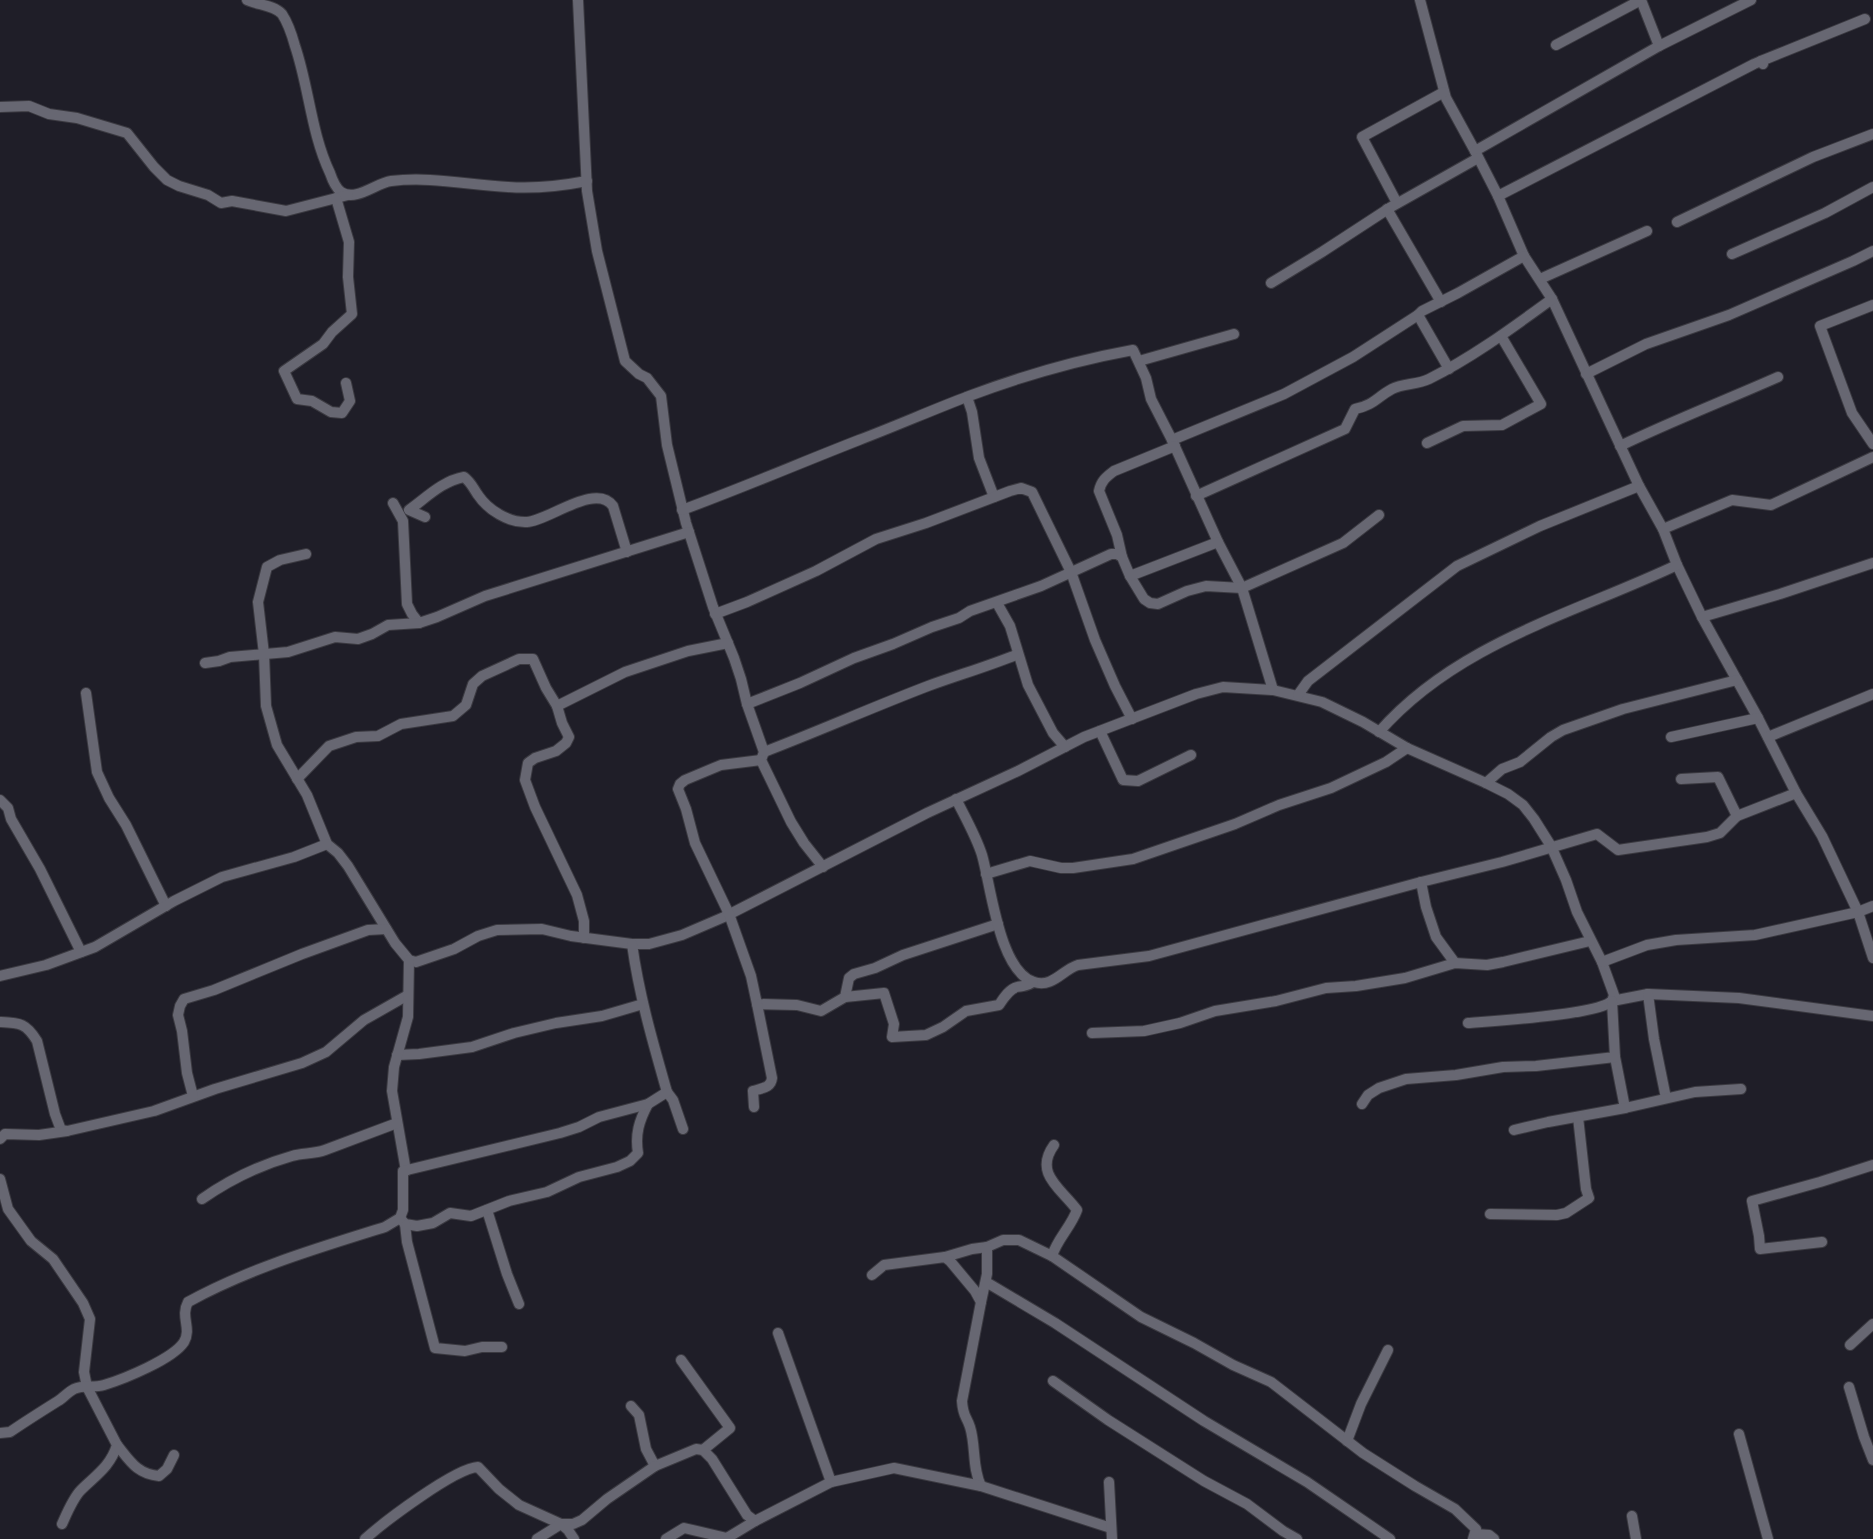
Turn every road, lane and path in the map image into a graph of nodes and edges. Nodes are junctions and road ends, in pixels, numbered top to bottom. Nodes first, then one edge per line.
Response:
1 (247, 0) edge
2 (578, 0) edge
3 (1420, 0) edge
4 (1641, 0) edge
5 (1750, 0) edge
6 (1865, 19) dead end
7 (1556, 45) dead end
8 (1659, 46) junction
9 (1444, 92) junction
10 (0, 107) edge
11 (1873, 134) edge
12 (1476, 154) junction
13 (587, 181) junction
14 (1873, 187) edge
15 (348, 195) junction
16 (1498, 196) junction
17 (336, 198) junction
18 (1397, 204) junction
19 (1387, 209) junction
20 (1678, 222) dead end
21 (1647, 231) dead end
22 (1873, 251) edge
23 (1732, 254) dead end
24 (1524, 256) junction
25 (1540, 279) junction
26 (1271, 283) dead end
27 (1552, 299) junction
28 (1441, 302) junction
29 (1873, 305) edge
30 (1418, 315) junction
31 (1234, 334) dead end
32 (1501, 336) junction
33 (1139, 361) junction
34 (1449, 369) junction
35 (1586, 374) junction
36 (1778, 377) dead end
37 (346, 383) dead end
38 (967, 397) junction
39 (1872, 440) edge
40 (1174, 443) junction
41 (1427, 443) dead end
42 (1620, 446) junction
43 (1873, 457) edge
44 (1638, 486) junction
45 (1196, 496) junction
46 (994, 497) junction
47 (393, 503) dead end
48 (682, 510) junction
49 (1380, 515) dead end
50 (426, 517) dead end
51 (1663, 529) junction
52 (689, 532) junction
53 (1218, 542) junction
54 (627, 552) junction
55 (306, 554) dead end
56 (1122, 557) junction
57 (1873, 563) edge
58 (1677, 565) junction
59 (1071, 572) junction
60 (1130, 576) junction
61 (1242, 588) junction
62 (997, 603) junction
63 (716, 614) junction
64 (1702, 617) junction
65 (419, 622) junction
66 (728, 643) junction
67 (264, 654) junction
68 (1018, 654) junction
69 (205, 662) dead end
70 (1737, 680) junction
71 (1274, 690) junction
72 (86, 693) dead end
73 (1873, 694) edge
74 (1298, 695) junction
75 (746, 704) junction
76 (557, 706) junction
77 (1758, 718) junction
78 (1132, 719) junction
79 (1100, 731) junction
80 (1378, 732) junction
81 (1670, 737) dead end
82 (1768, 737) junction
83 (1064, 747) junction
84 (1407, 748) junction
85 (1191, 755) dead end
86 (763, 756) junction
87 (297, 779) junction
88 (1681, 779) dead end
89 (1486, 783) junction
90 (1796, 792) junction
91 (956, 799) junction
92 (0, 800) edge
93 (1737, 816) junction
94 (327, 844) junction
95 (1551, 846) junction
96 (823, 867) junction
97 (986, 874) junction
98 (1421, 882) junction
99 (166, 906) junction
100 (1873, 906) edge
101 (1858, 912) junction
102 (729, 914) junction
103 (998, 924) junction
104 (386, 929) junction
105 (584, 938) junction
106 (1590, 941) junction
107 (632, 944) junction
108 (82, 952) junction
109 (1873, 958) edge
110 (409, 960) junction
111 (1602, 962) junction
112 (1454, 963) junction
113 (0, 976) edge
114 (1034, 982) junction
115 (1648, 994) junction
116 (408, 995) junction
117 (844, 997) junction
118 (1612, 1000) junction
119 (643, 1004) junction
120 (757, 1004) junction
121 (1873, 1016) edge
122 (0, 1022) edge
123 (1468, 1023) dead end
124 (1092, 1034) dead end
125 (397, 1055) junction
126 (1615, 1057) junction
127 (1741, 1089) dead end
128 (667, 1092) junction
129 (194, 1096) junction
130 (1666, 1098) junction
131 (648, 1104) junction
132 (1362, 1104) dead end
133 (754, 1107) dead end
134 (1624, 1108) junction
135 (1578, 1117) junction
136 (397, 1123) junction
137 (683, 1129) dead end
138 (1514, 1130) dead end
139 (67, 1131) junction
140 (0, 1139) edge
141 (1054, 1145) dead end
142 (1873, 1165) edge
143 (406, 1171) junction
144 (0, 1179) edge
145 (202, 1198) dead end
146 (487, 1210) junction
147 (1490, 1214) dead end
148 (402, 1221) junction
149 (1822, 1242) dead end
150 (987, 1247) junction
151 (1052, 1256) junction
152 (945, 1258) junction
153 (872, 1275) dead end
154 (986, 1282) junction
155 (981, 1302) junction
156 (519, 1304) dead end
157 (1873, 1324) edge
158 (778, 1333) dead end
159 (1850, 1345) dead end
160 (502, 1347) dead end
161 (1388, 1350) dead end
162 (681, 1360) dead end
163 (1053, 1381) dead end
164 (87, 1387) junction
165 (1849, 1387) dead end
166 (631, 1406) dead end
167 (0, 1432) edge
168 (1739, 1434) dead end
169 (1347, 1441) junction
170 (118, 1445) junction
171 (703, 1450) junction
172 (174, 1456) dead end
173 (1873, 1460) edge
174 (655, 1466) junction
175 (831, 1482) junction
176 (1109, 1482) dead end
177 (981, 1486) junction
178 (1632, 1516) dead end
179 (755, 1521) junction
180 (62, 1524) dead end
181 (561, 1524) junction
182 (1112, 1528) junction
183 (1474, 1536) edge
184 (365, 1539) edge
185 (537, 1539) edge
186 (574, 1539) edge
187 (666, 1539) edge
188 (1112, 1539) edge
189 (1297, 1539) edge
190 (1390, 1539) edge
191 (1494, 1539) edge
192 (1636, 1539) edge
193 (1768, 1539) edge

1 - 15 street
2 - 13 street
3 - 9 street
4 - 7 street
4 - 8 street
5 - 8 street
6 - 16 street
8 - 12 street
9 - 12 street
9 - 18 street
10 - 17 street
11 - 20 street
12 - 16 street
12 - 18 street
13 - 15 street
13 - 48 street
14 - 23 street
15 - 17 street
16 - 24 street
17 - 37 street
18 - 19 street
19 - 26 street
19 - 28 street
21 - 25 street
22 - 35 street
24 - 25 street
24 - 28 street
25 - 27 street
27 - 32 street
27 - 35 street
28 - 30 street
29 - 39 street
30 - 34 street
30 - 40 street
31 - 33 street
32 - 34 street
32 - 41 street
33 - 38 street
33 - 40 street
34 - 45 street
35 - 42 street
36 - 42 street
38 - 46 street
38 - 48 street
40 - 45 street
40 - 56 street
42 - 44 street
43 - 51 street
44 - 51 street
44 - 74 street
45 - 53 street
46 - 59 street
46 - 63 street
47 - 65 street
48 - 52 street
49 - 61 street
50 - 54 street
51 - 58 street
52 - 54 street
52 - 63 street
53 - 60 street
53 - 61 street
54 - 65 street
55 - 67 street
56 - 59 street
56 - 60 street
57 - 64 street
58 - 64 street
58 - 80 street
59 - 62 street
59 - 78 street
60 - 61 street
61 - 71 street
62 - 68 street
62 - 75 street
63 - 66 street
64 - 70 street
65 - 67 street
66 - 75 street
66 - 76 street
67 - 69 street
67 - 87 street
68 - 83 street
68 - 86 street
70 - 77 street
70 - 89 street
71 - 74 street
71 - 78 street
72 - 99 street
73 - 82 street
74 - 80 street
75 - 86 street
76 - 87 street
76 - 105 street
77 - 81 street
77 - 82 street
78 - 79 street
79 - 83 street
79 - 85 street
80 - 84 street
82 - 90 street
83 - 91 street
84 - 89 street
84 - 97 street
86 - 96 street
86 - 102 street
87 - 94 street
88 - 93 street
89 - 95 street
90 - 93 street
90 - 101 street
91 - 96 street
91 - 97 street
92 - 108 street
93 - 95 street
94 - 99 street
94 - 104 street
95 - 98 street
95 - 106 street
96 - 102 street
97 - 103 street
98 - 112 street
98 - 114 street
99 - 108 street
100 - 101 street
101 - 109 street
101 - 111 street
102 - 107 street
102 - 120 street
103 - 114 street
103 - 117 street
104 - 110 street
104 - 129 street
105 - 107 street
105 - 110 street
106 - 111 street
106 - 112 street
107 - 119 street
108 - 113 street
110 - 116 street
111 - 118 street
112 - 124 street
114 - 117 street
115 - 118 street
115 - 121 street
115 - 130 street
116 - 125 street
116 - 129 street
117 - 120 street
118 - 123 street
118 - 126 street
119 - 125 street
119 - 128 street
120 - 133 street
122 - 139 street
125 - 136 street
126 - 132 street
126 - 134 street
127 - 130 street
128 - 131 street
128 - 137 street
129 - 139 street
130 - 134 street
131 - 143 street
131 - 146 street
134 - 135 street
135 - 138 street
135 - 147 street
136 - 143 street
136 - 145 street
139 - 140 street
141 - 151 street
142 - 149 street
143 - 148 street
144 - 164 street
146 - 148 street
146 - 156 street
148 - 160 street
148 - 164 street
150 - 151 street
150 - 152 street
150 - 154 street
151 - 169 street
152 - 153 street
152 - 155 street
154 - 155 street
154 - 190 street
155 - 177 street
157 - 159 street
158 - 175 street
161 - 169 street
162 - 171 street
163 - 189 street
164 - 167 street
164 - 170 street
165 - 173 street
166 - 174 street
168 - 193 street
169 - 183 street
170 - 172 street
170 - 180 street
171 - 174 street
171 - 179 street
174 - 181 street
175 - 177 street
175 - 179 street
176 - 182 street
177 - 182 street
178 - 192 street
179 - 187 street
181 - 184 street
181 - 185 street
181 - 186 street
182 - 188 street
183 - 191 street

